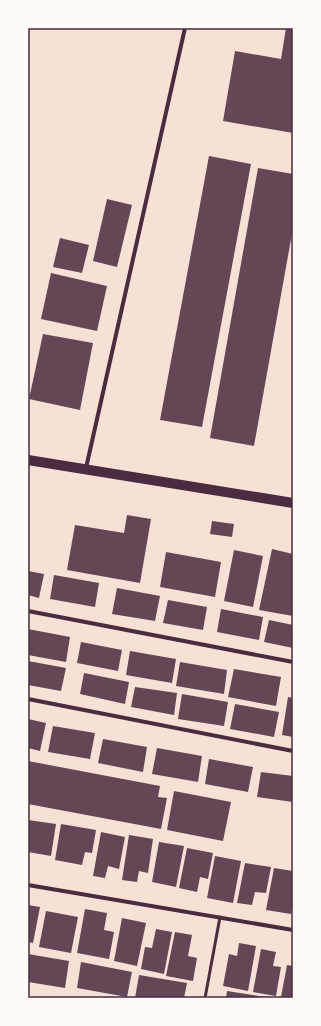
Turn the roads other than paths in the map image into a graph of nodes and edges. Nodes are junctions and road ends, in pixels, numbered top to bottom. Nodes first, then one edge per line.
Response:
1 (185, 28) edge
2 (28, 460) edge
3 (86, 468) junction
4 (293, 503) edge
5 (28, 611) edge
6 (293, 662) edge
7 (28, 699) edge
8 (293, 751) edge
9 (28, 884) edge
10 (220, 917) junction
11 (293, 930) edge
12 (205, 998) edge

1 - 3 street
2 - 3 main road
3 - 4 main road
5 - 6 street
7 - 8 street
9 - 10 street
10 - 11 street
10 - 12 lane

